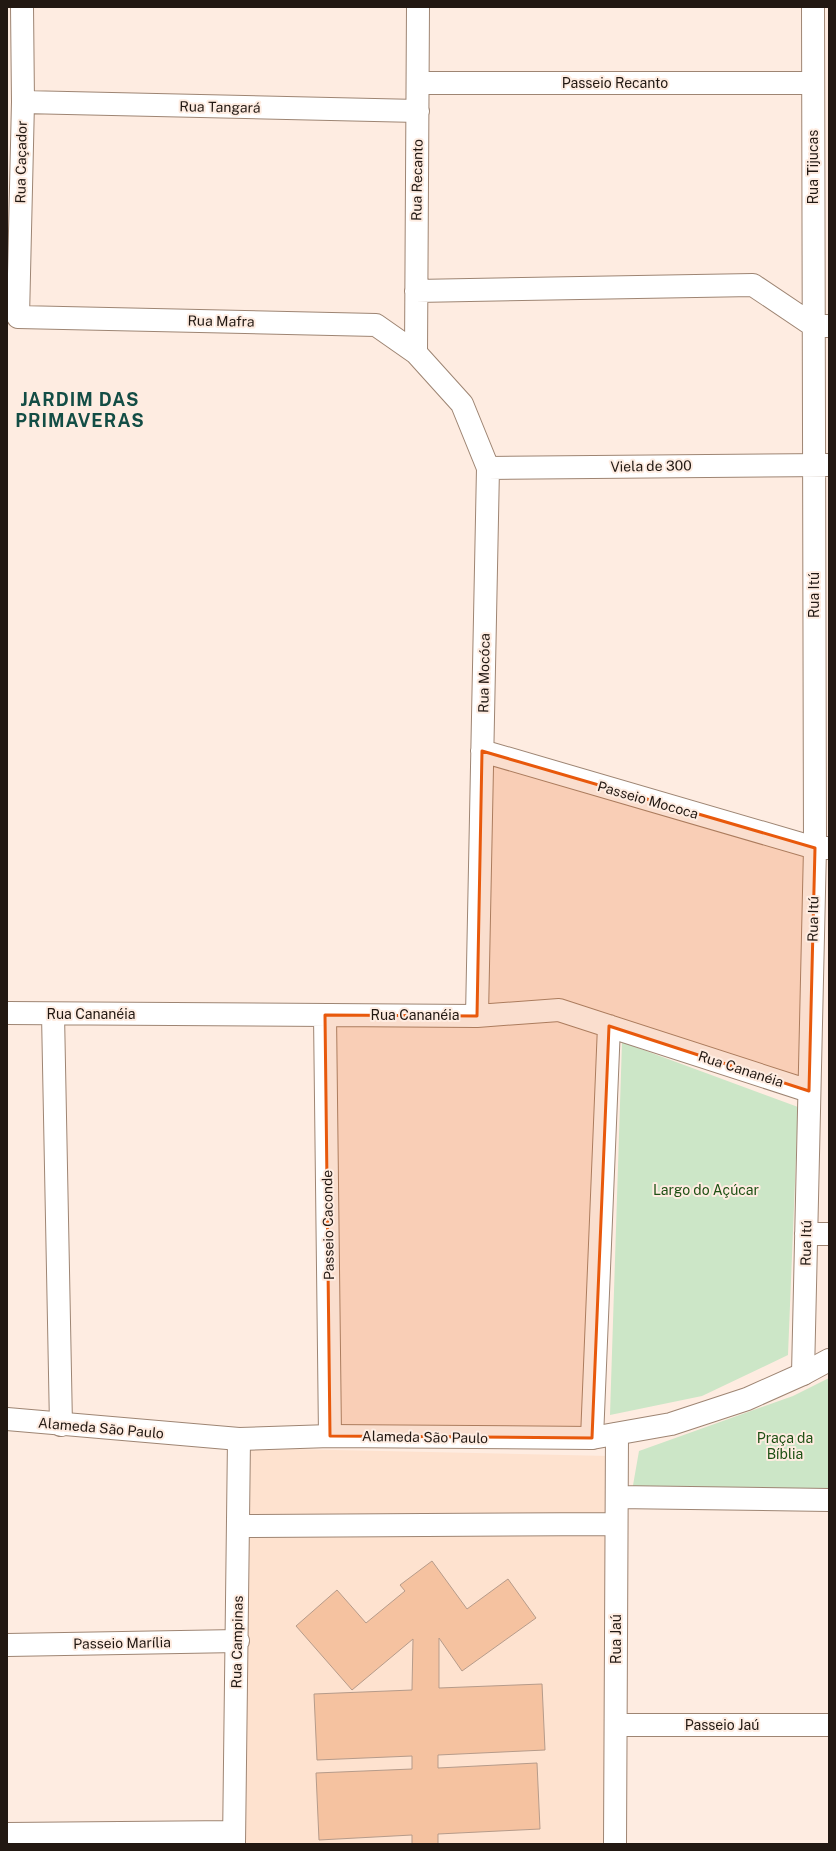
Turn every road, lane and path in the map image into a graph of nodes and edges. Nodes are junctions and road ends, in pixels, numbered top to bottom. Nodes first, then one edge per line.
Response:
1 (22, 7) edge
2 (418, 7) edge
3 (813, 7) edge
4 (418, 83) junction
5 (813, 83) junction
6 (23, 102) junction
7 (418, 111) junction
8 (821, 122) edge
9 (416, 291) junction
10 (18, 317) joint
11 (821, 326) edge
12 (416, 353) junction
13 (822, 465) edge
14 (488, 468) junction
15 (822, 658) edge
16 (482, 751) junction
17 (822, 848) edge
18 (7, 1013) edge
19 (53, 1014) junction
20 (325, 1015) junction
21 (477, 1016) junction
22 (609, 1026) junction
23 (820, 1038) edge
24 (809, 1091) junction
25 (806, 1234) junction
26 (829, 1234) edge
27 (829, 1360) edge
28 (803, 1374) junction
29 (7, 1419) edge
30 (61, 1425) junction
31 (617, 1434) junction
32 (330, 1436) junction
33 (592, 1438) junction
34 (239, 1439) junction
35 (617, 1497) junction
36 (829, 1500) edge
37 (616, 1524) junction
38 (239, 1526) junction
39 (238, 1641) junction
40 (7, 1645) edge
41 (616, 1725) junction
42 (829, 1725) edge
43 (7, 1834) edge
44 (234, 1838) edge
45 (615, 1844) edge

1 - 6 street, Rua Caçador
2 - 4 street, Rua Recanto
3 - 5 street, Rua Tijucas
4 - 5 street, Passeio Recanto
4 - 7 street, Rua Recanto
5 - 8 street, Rua Tijucas
6 - 7 street, Rua Tangará
6 - 10 street, Rua Caçador
7 - 9 street, Rua Recanto
8 - 11 street, Rua Tijucas
9 - 11 street
9 - 12 street, Rua Recanto
10 - 12 street, Rua Mafra
11 - 13 street, Rua Tijucas
12 - 14 street, Rua Mocóca
13 - 14 street, Viela de 300
13 - 15 street, Rua Itú
14 - 16 street, Rua Mocóca
15 - 17 street, Rua Itú
16 - 17 street, Passeio Mococa
16 - 21 street, Rua Mocóca
17 - 23 street, Rua Itú
18 - 19 street, Rua Cananéia
19 - 20 street, Rua Cananéia
19 - 30 street
20 - 21 street, Rua Cananéia
20 - 32 street, Passeio Caconde
21 - 22 street, Rua Cananéia
22 - 24 street, Rua Cananéia
22 - 33 street
23 - 24 street, Rua Itú
24 - 25 street, Rua Itú
25 - 26 street
25 - 28 street, Rua Itú
27 - 28 street, Alameda São Paulo
28 - 31 street, Alameda São Paulo
29 - 30 street, Alameda São Paulo
30 - 34 street, Alameda São Paulo
31 - 33 street, Alameda São Paulo
31 - 35 street, Rua Jaú
32 - 33 street, Alameda São Paulo
32 - 34 street, Alameda São Paulo
34 - 38 street, Rua Campinas
35 - 36 street
35 - 37 street, Rua Jaú
37 - 38 street
37 - 41 street, Rua Jaú
38 - 39 street, Rua Campinas
39 - 40 street, Passeio Marília
39 - 44 street, Rua Campinas
41 - 42 street, Passeio Jaú
41 - 45 street, Rua Jaú
43 - 44 street

